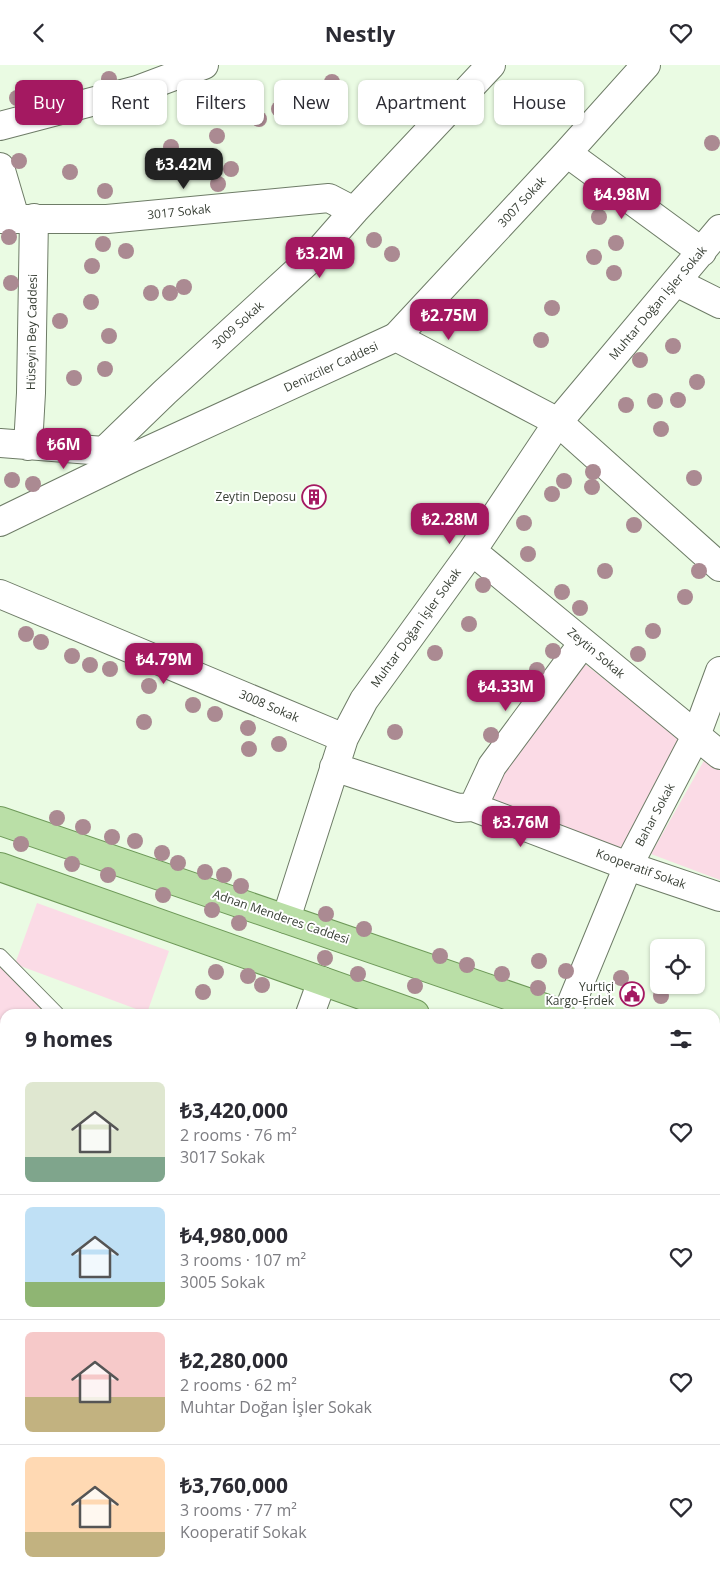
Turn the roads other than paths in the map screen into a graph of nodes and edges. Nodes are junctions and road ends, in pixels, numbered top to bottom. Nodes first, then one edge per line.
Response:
1 (204, 65) edge
2 (646, 65) edge
3 (489, 66) edge
4 (0, 125) edge
5 (567, 153) junction
6 (0, 167) edge
7 (354, 211) junction
8 (16, 218) edge
9 (720, 229) edge
10 (702, 251) junction
11 (676, 282) junction
12 (720, 304) edge
13 (396, 337) junction
14 (558, 422) junction
15 (0, 443) edge
16 (28, 446) junction
17 (104, 451) junction
18 (134, 457) junction
19 (0, 522) edge
20 (472, 551) junction
21 (720, 567) edge
22 (0, 593) edge
23 (583, 643) junction
24 (720, 671) edge
25 (696, 736) junction
26 (344, 738) junction
27 (720, 755) edge
28 (334, 767) junction
29 (473, 807) junction
30 (0, 821) edge
31 (628, 866) junction
32 (0, 867) edge
33 (720, 897) edge
34 (286, 919) junction
35 (0, 956) edge
36 (322, 981) junction
37 (52, 1009) edge
38 (312, 1009) edge
39 (401, 1009) edge
40 (547, 1009) edge
41 (569, 1009) edge

1 - 4 street
2 - 5 street, 3007 Sokak
3 - 7 street, 3009 Sokak
5 - 10 street
5 - 13 street, 3007 Sokak
6 - 8 street, Hüseyin Bey Caddesi
7 - 8 street, 3017 Sokak
7 - 17 street, 3009 Sokak
8 - 16 street, Hüseyin Bey Caddesi
9 - 10 street, Muhtar Doğan İşler Sokak
10 - 11 street, Muhtar Doğan İşler Sokak
11 - 12 street
11 - 14 street, Muhtar Doğan İşler Sokak
13 - 14 street
13 - 18 street, Denizciler Caddesi
14 - 20 street, Muhtar Doğan İşler Sokak
14 - 21 street
15 - 16 street
16 - 17 street
17 - 18 street
18 - 19 street
20 - 23 street, Zeytin Sokak
20 - 26 street, Muhtar Doğan İşler Sokak
22 - 26 street, 3008 Sokak
23 - 25 street, Zeytin Sokak
23 - 29 street
24 - 25 street, Bahar Sokak
25 - 27 street, Zeytin Sokak
25 - 31 street, Bahar Sokak
26 - 28 street, Muhtar Doğan İşler Sokak
28 - 29 street, Kooperatif Sokak
28 - 34 street, Muhtar Doğan İşler Sokak
29 - 31 street, Kooperatif Sokak
30 - 34 main road, Adnan Menderes Caddesi
31 - 33 street, Kooperatif Sokak
31 - 41 street, Bahar Sokak
32 - 36 main road
34 - 40 main road, Adnan Menderes Caddesi
35 - 37 lane
36 - 38 street
36 - 39 main road

